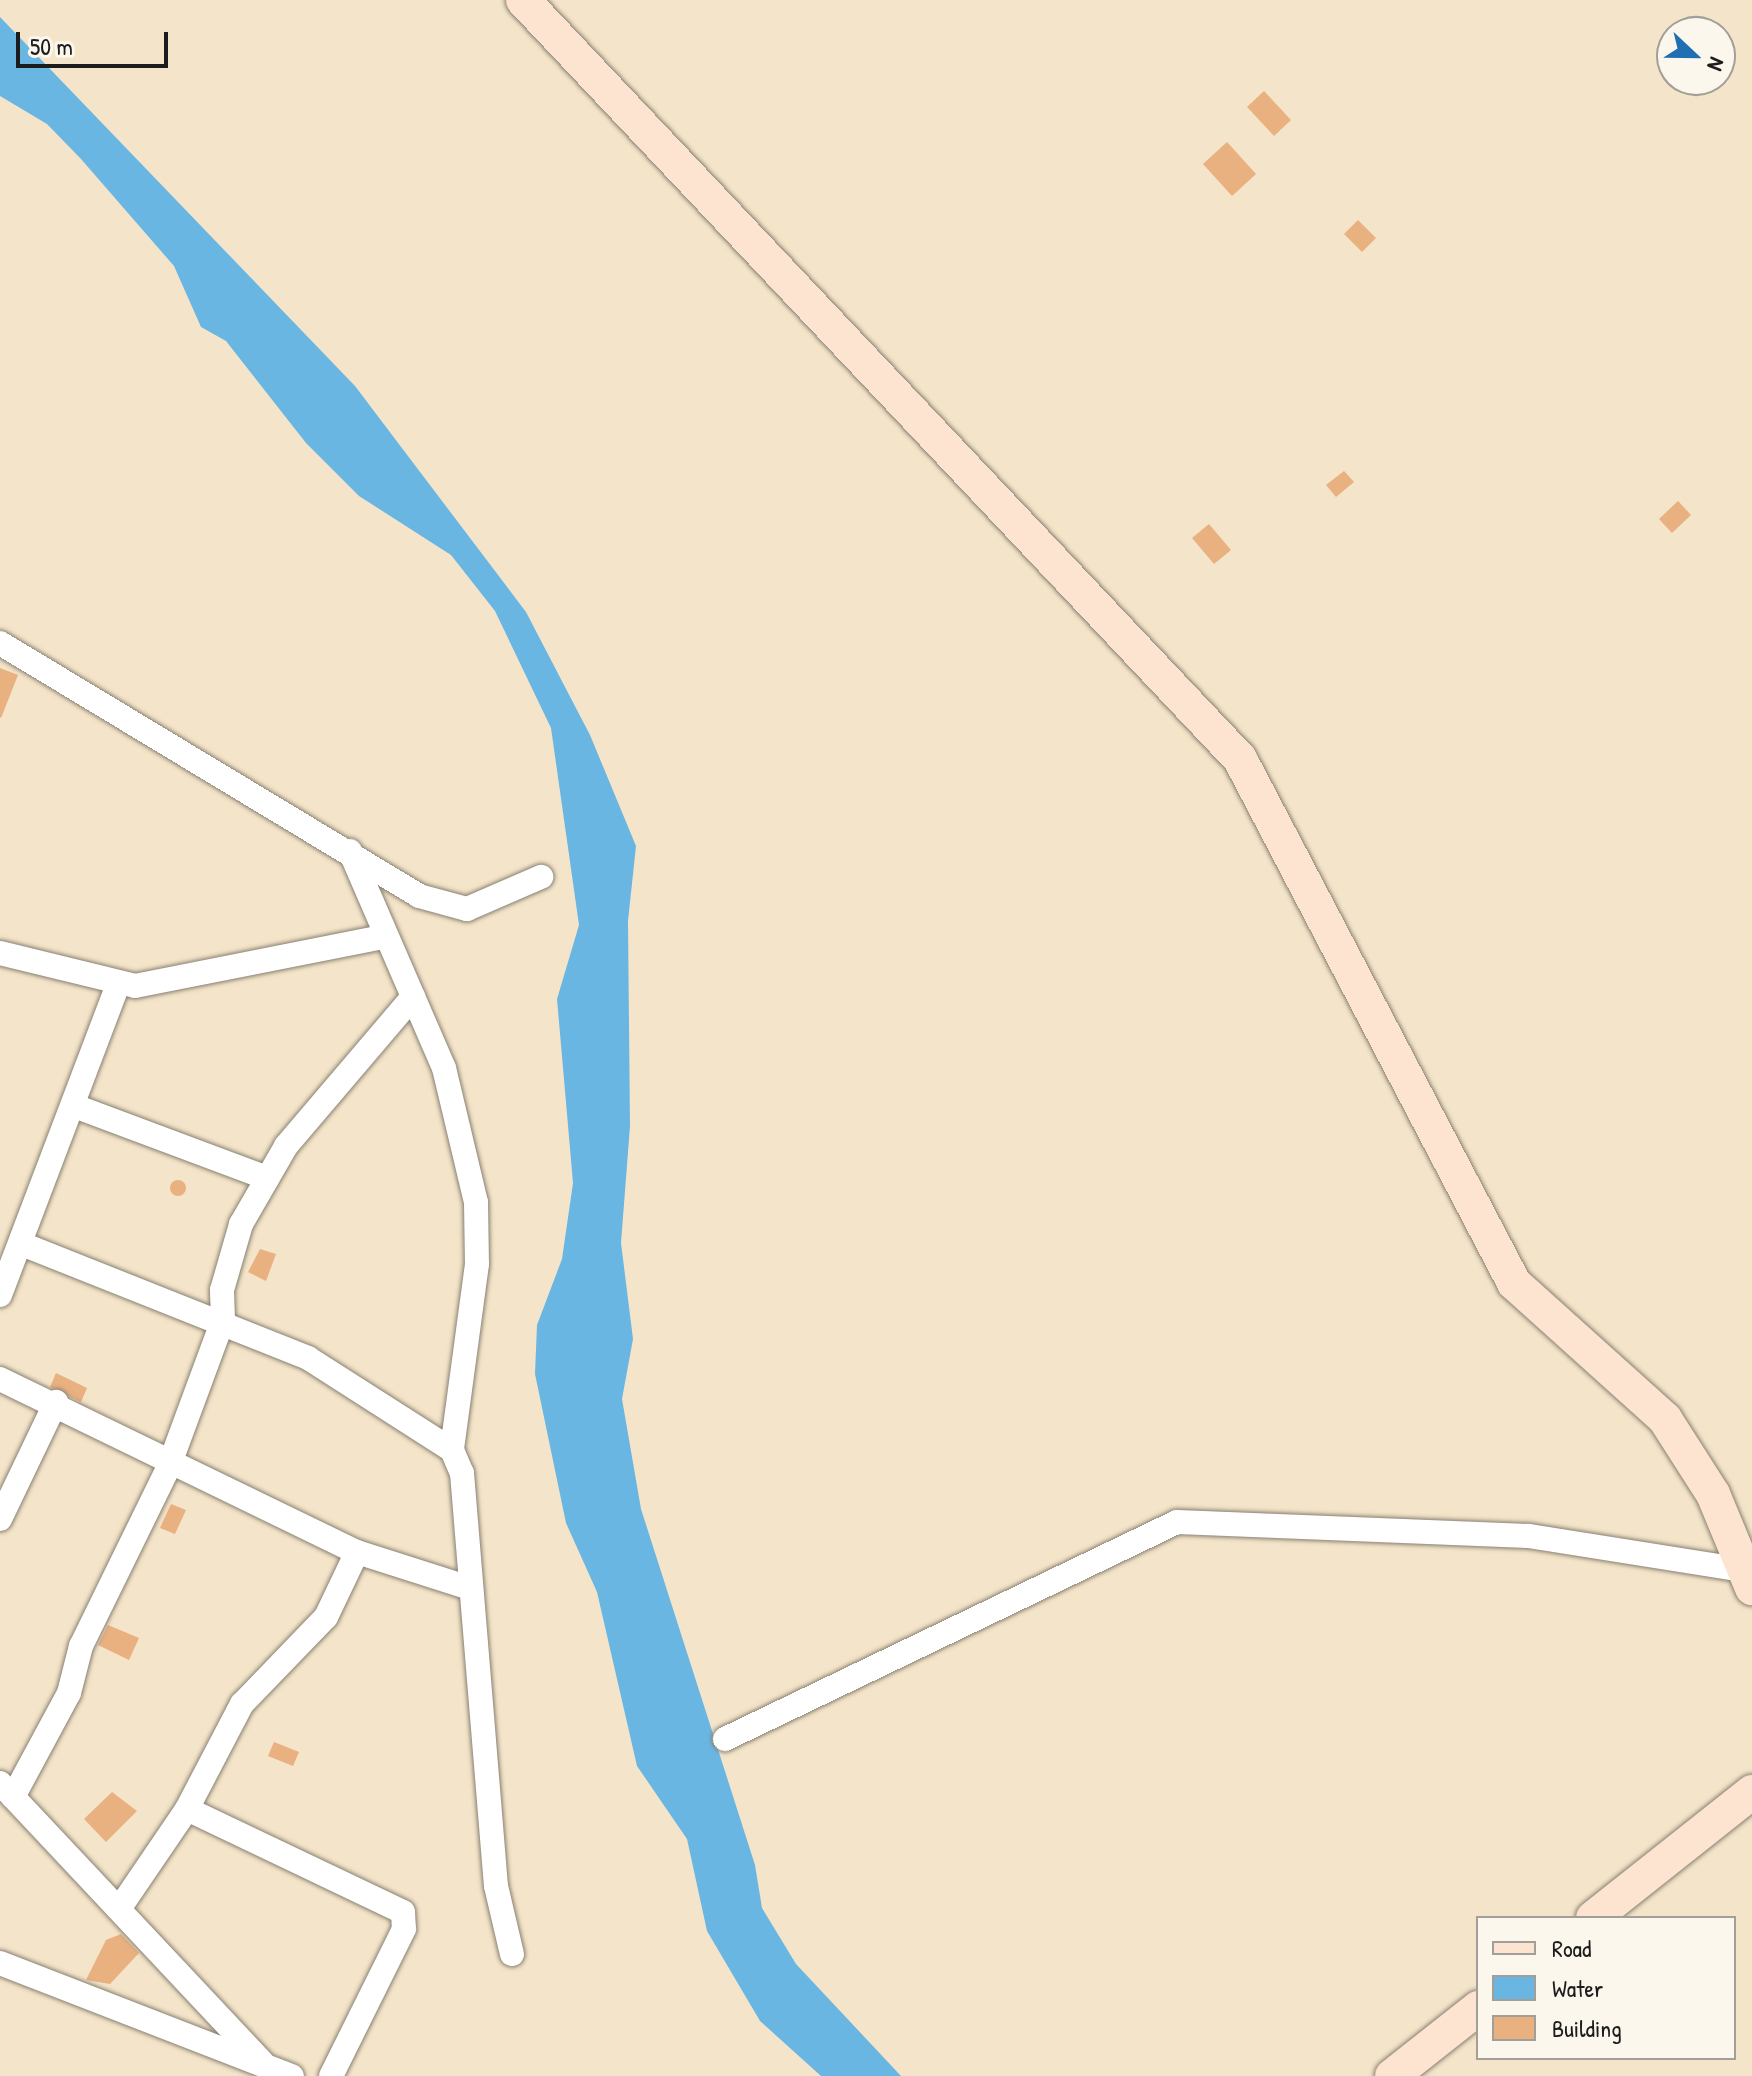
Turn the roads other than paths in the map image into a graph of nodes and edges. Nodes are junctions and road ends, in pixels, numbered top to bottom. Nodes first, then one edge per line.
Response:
1 (523, 0) edge
2 (0, 643) edge
3 (350, 851) junction
4 (541, 877) dead end
5 (383, 937) junction
6 (0, 953) edge
7 (118, 985) junction
8 (413, 997) junction
9 (77, 1107) junction
10 (267, 1178) junction
11 (22, 1244) junction
12 (0, 1295) edge
13 (223, 1320) junction
14 (0, 1379) edge
15 (56, 1402) junction
16 (452, 1450) junction
17 (169, 1466) junction
18 (0, 1519) edge
19 (357, 1552) junction
20 (1747, 1579) edge
21 (467, 1587) junction
22 (725, 1739) dead end
23 (6, 1790) edge
24 (1752, 1792) edge
25 (187, 1809) junction
26 (119, 1909) junction
27 (1595, 1916) edge
28 (512, 1954) dead end
29 (0, 1963) edge
30 (1476, 2010) edge
31 (263, 2063) junction
32 (292, 2076) edge
33 (331, 2076) edge
34 (1392, 2076) edge

1 - 20 street
2 - 3 street
3 - 4 street
3 - 5 street
5 - 7 street
5 - 8 street
6 - 7 street
7 - 9 street
8 - 10 street
8 - 16 street
9 - 10 street
9 - 11 street
10 - 13 street
11 - 12 street
11 - 13 street
13 - 16 street
13 - 17 street
14 - 15 street
15 - 17 street
15 - 18 street
16 - 21 street
17 - 19 street
17 - 23 street
19 - 21 street
19 - 25 street
20 - 22 street
21 - 28 street
23 - 26 street
24 - 27 street
25 - 26 street
25 - 33 street
26 - 31 street
29 - 31 street
30 - 34 street
31 - 32 street

